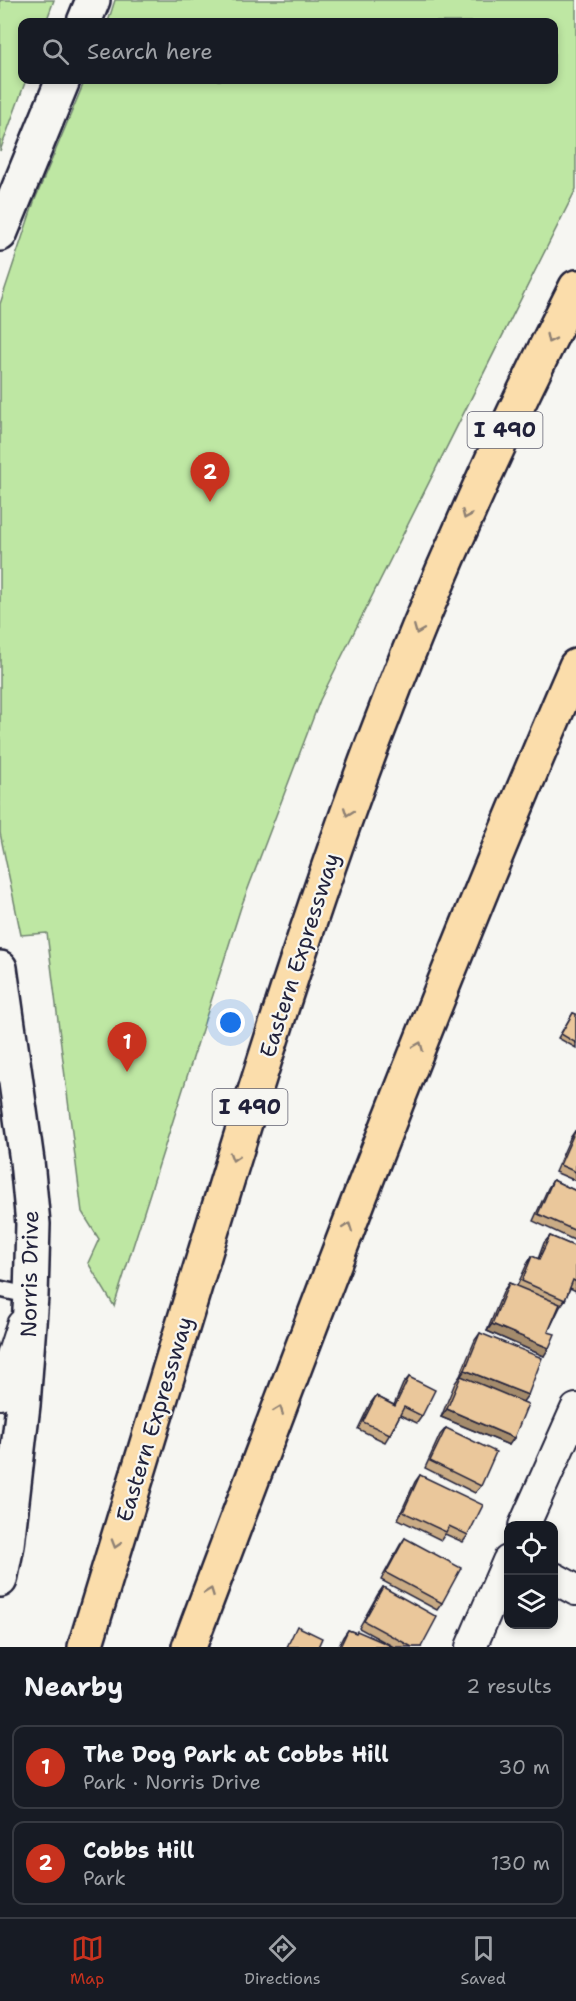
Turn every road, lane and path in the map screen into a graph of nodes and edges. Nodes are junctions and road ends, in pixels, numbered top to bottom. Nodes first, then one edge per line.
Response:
1 (93, 0) edge
2 (86, 18) edge
3 (61, 84) edge
4 (0, 234) edge
5 (576, 287) edge
6 (576, 666) edge
7 (0, 968) edge
8 (15, 1293) edge
9 (0, 1394) edge
10 (576, 1409) edge
11 (526, 1521) edge
12 (3, 1545) edge
13 (504, 1570) edge
14 (0, 1580) edge
15 (558, 1580) edge
16 (576, 1590) edge
17 (85, 1647) edge
18 (189, 1647) edge
19 (471, 1647) edge

1 - 2 street
3 - 4 street
5 -> 17 highway, Eastern Expressway / I 490
18 -> 6 highway
7 - 8 street, Norris Drive
8 - 9 street
8 - 12 street, Norris Drive
10 - 11 street
12 - 14 street, Norris Drive
13 - 19 street
15 - 16 street

